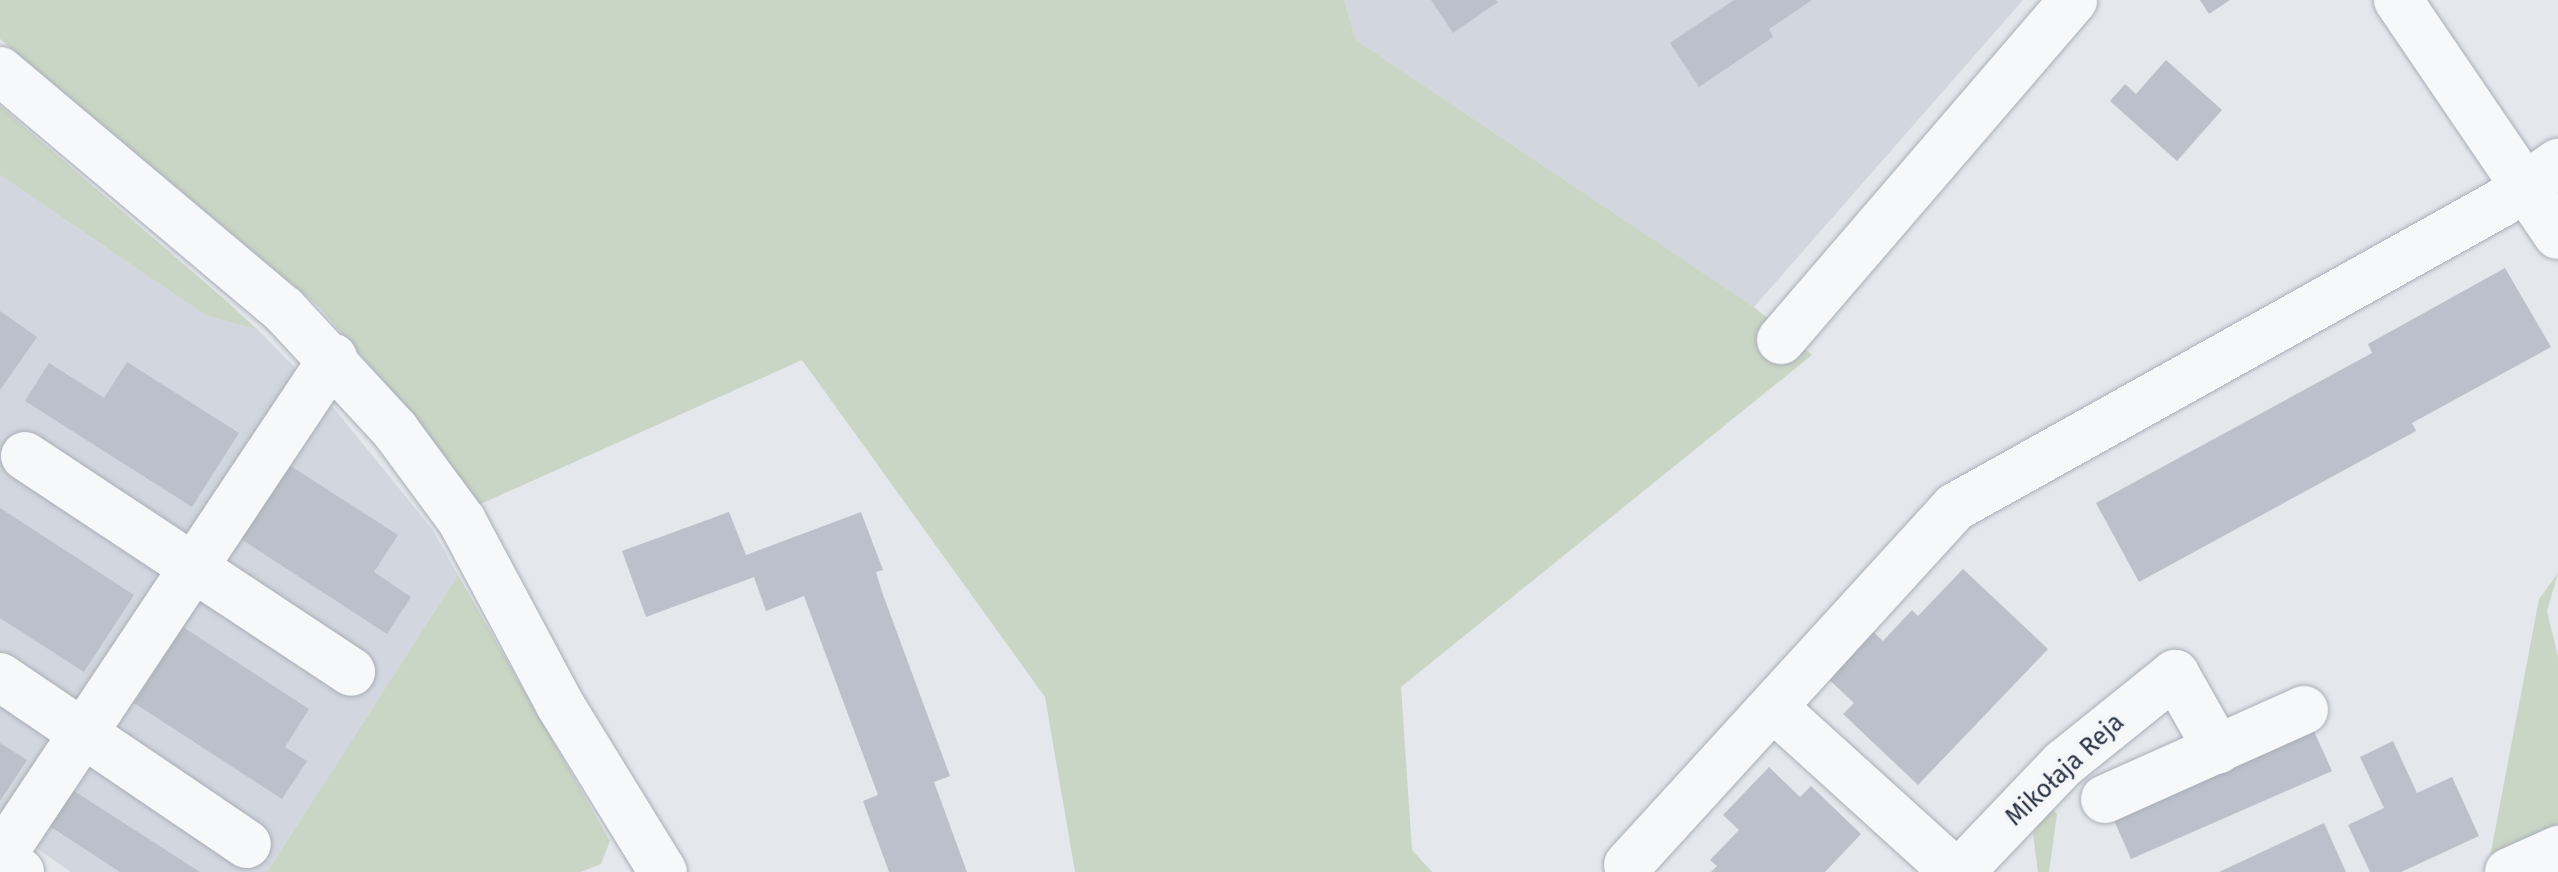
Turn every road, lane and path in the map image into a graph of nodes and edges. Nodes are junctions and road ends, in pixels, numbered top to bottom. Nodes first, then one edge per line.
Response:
1 (2074, 0) edge
2 (2398, 0) edge
3 (0, 70) edge
4 (2541, 175) edge
5 (2558, 235) edge
6 (1780, 340) dead end
7 (333, 358) junction
8 (25, 456) dead end
9 (194, 568) junction
10 (351, 672) dead end
11 (0, 678) edge
12 (1774, 708) junction
13 (2304, 710) dead end
14 (83, 734) junction
15 (2218, 750) junction
16 (2106, 799) dead end
17 (247, 844) dead end
18 (2558, 850) edge
19 (1628, 864) dead end
20 (1976, 866) edge
21 (20, 872) edge
22 (663, 872) edge
23 (2509, 872) edge

1 - 6 street
2 - 4 street
3 - 7 street
4 - 5 street
4 - 12 street
7 - 9 street
7 - 22 street
8 - 9 street
9 - 10 street
9 - 14 street
11 - 14 street
12 - 19 street
12 - 20 street
13 - 15 street
14 - 17 street
14 - 21 street
15 - 16 street
15 - 20 street, Mikołaja Reja
18 - 23 street

